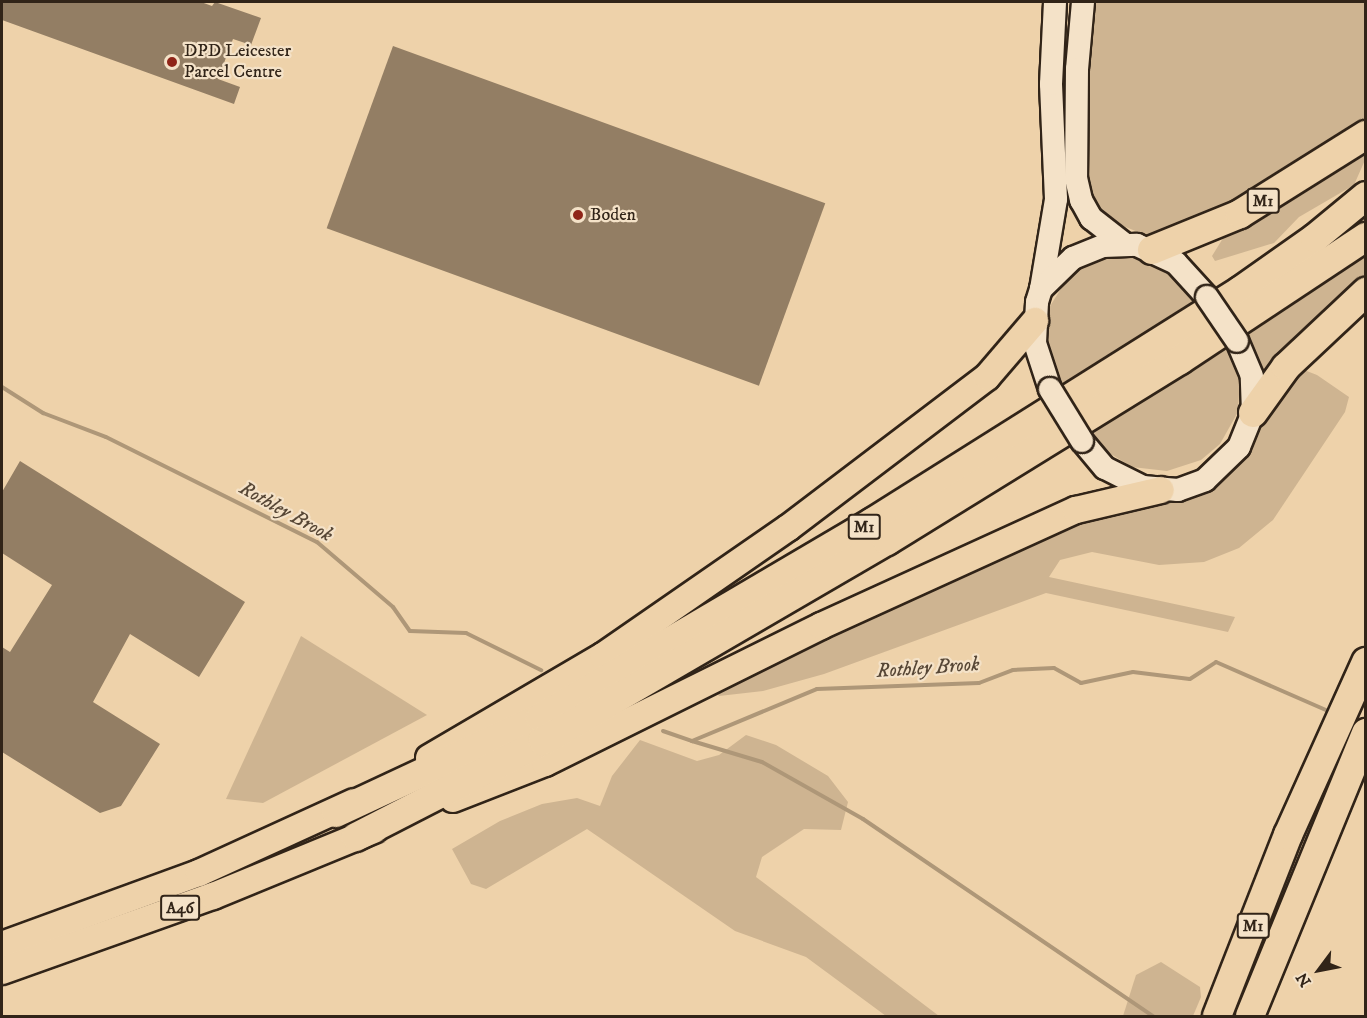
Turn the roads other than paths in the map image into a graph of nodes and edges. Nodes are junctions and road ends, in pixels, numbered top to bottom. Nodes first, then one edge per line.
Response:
1 (1055, 2) edge
2 (1083, 2) edge
3 (1365, 135) edge
4 (1365, 196) edge
5 (1365, 237) edge
6 (1122, 242) junction
7 (1152, 250) junction
8 (1041, 289) junction
9 (1365, 292) edge
10 (1035, 321) junction
11 (1253, 413) junction
12 (1161, 490) junction
13 (1365, 662) edge
14 (1365, 733) edge
15 (336, 813) junction
16 (356, 837) junction
17 (2, 945) edge
18 (2, 971) edge
19 (1217, 1017) edge
20 (1250, 1017) edge

1 - 8 main road
2 - 6 main road
3 - 7 highway, M1
4 - 15 highway, M1
5 - 16 highway, M1
6 - 7 main road
6 - 8 main road
7 - 11 main road, bridge
8 - 10 main road
9 - 11 highway
10 - 12 main road, bridge
10 - 15 highway
11 - 12 main road
12 - 16 highway
13 - 19 highway, M1
14 - 20 highway, M1
15 - 17 highway, A46
16 - 18 highway, A46

